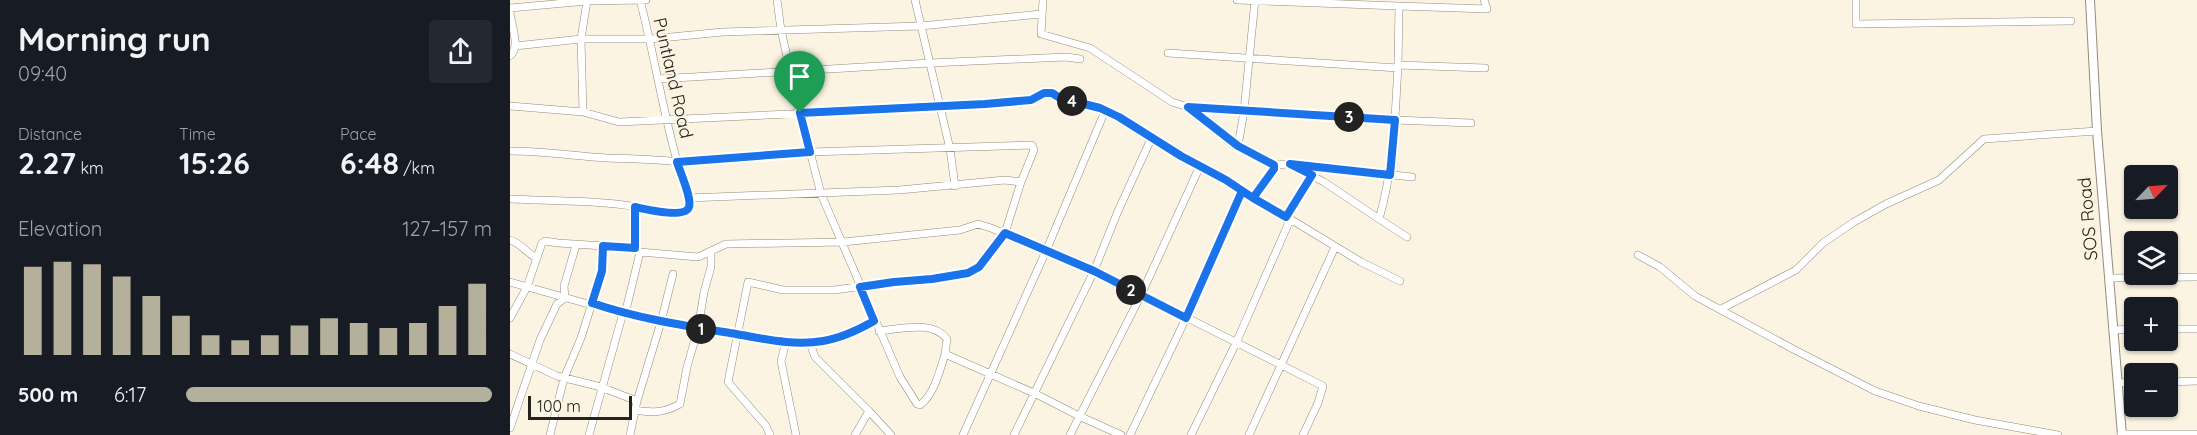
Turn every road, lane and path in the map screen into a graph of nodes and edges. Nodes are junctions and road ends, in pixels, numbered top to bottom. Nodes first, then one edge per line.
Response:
1 (640, 0) edge
2 (646, 0) edge
3 (777, 0) edge
4 (915, 0) edge
5 (1043, 0) edge
6 (1237, 0) edge
7 (1484, 0) edge
8 (1856, 0) edge
9 (2090, 0) edge
10 (587, 1) edge
11 (1255, 1) edge
12 (1322, 2) edge
13 (1399, 6) junction
14 (510, 10) edge
15 (1041, 14) junction
16 (2071, 21) dead end
17 (921, 26) junction
18 (781, 30) junction
19 (581, 39) junction
20 (650, 39) junction
21 (515, 46) junction
22 (1168, 53) dead end
23 (510, 56) edge
24 (1080, 59) dead end
25 (1249, 59) junction
26 (930, 63) junction
27 (1398, 67) junction
28 (1485, 68) dead end
29 (791, 71) junction
30 (658, 79) junction
31 (510, 106) edge
32 (940, 107) junction
33 (1188, 107) junction
34 (1105, 111) junction
35 (1244, 111) junction
36 (583, 112) junction
37 (800, 113) junction
38 (667, 118) junction
39 (1395, 120) junction
40 (1470, 123) dead end
41 (2097, 130) junction
42 (1152, 137) junction
43 (1238, 146) junction
44 (950, 149) junction
45 (510, 151) edge
46 (810, 152) junction
47 (677, 162) junction
48 (1290, 164) junction
49 (1274, 165) junction
50 (1200, 166) junction
51 (1312, 175) junction
52 (1390, 175) junction
53 (1412, 177) dead end
54 (1021, 182) junction
55 (955, 186) junction
56 (1242, 191) junction
57 (821, 194) junction
58 (688, 198) junction
59 (1253, 198) junction
60 (510, 199) edge
61 (635, 207) junction
62 (1288, 219) junction
63 (1379, 219) junction
64 (1005, 233) junction
65 (1407, 237) dead end
66 (510, 240) edge
67 (843, 242) junction
68 (576, 244) junction
69 (603, 246) junction
70 (1335, 247) junction
71 (637, 250) junction
72 (711, 251) junction
73 (1046, 251) junction
74 (1638, 255) dead end
75 (537, 258) junction
76 (1094, 271) junction
77 (673, 274) dead end
78 (2197, 277) edge
79 (2109, 278) junction
80 (1400, 281) dead end
81 (510, 282) edge
82 (527, 287) junction
83 (860, 287) junction
84 (1142, 295) junction
85 (566, 298) junction
86 (592, 303) junction
87 (1721, 309) junction
88 (623, 313) junction
89 (510, 318) edge
90 (1186, 318) junction
91 (874, 321) junction
92 (661, 322) junction
93 (2197, 328) edge
94 (698, 329) junction
95 (2178, 329) edge
96 (2114, 330) junction
97 (2124, 330) edge
98 (879, 331) junction
99 (737, 334) junction
100 (786, 342) junction
101 (810, 343) junction
102 (1236, 343) junction
103 (510, 354) edge
104 (945, 354) junction
105 (531, 364) junction
106 (1282, 367) junction
107 (991, 374) junction
108 (564, 378) junction
109 (2197, 381) edge
110 (2118, 382) junction
111 (2124, 382) edge
112 (2178, 382) edge
113 (601, 387) junction
114 (1036, 394) junction
115 (637, 400) junction
116 (634, 410) junction
117 (869, 411) junction
118 (1079, 416) junction
119 (510, 428) edge
120 (2197, 434) edge
121 (550, 435) edge
122 (588, 435) edge
123 (630, 435) edge
124 (770, 435) edge
125 (796, 435) edge
126 (855, 435) edge
127 (891, 435) edge
128 (963, 435) edge
129 (1014, 435) edge
130 (1070, 435) edge
131 (1121, 435) edge
132 (1130, 435) edge
133 (1191, 435) edge
134 (1249, 435) edge
135 (1303, 435) edge
136 (2058, 435) edge
137 (2121, 435) edge

1 - 2 street
1 - 10 street
1 - 20 street, Puntland Road
3 - 18 street
4 - 17 street
5 - 15 street
6 - 11 street
7 - 13 street
8 - 16 street
9 - 41 street, SOS Road
10 - 14 street
10 - 19 street
11 - 12 street
11 - 25 street
12 - 13 street
13 - 27 street
14 - 21 street
15 - 17 street
15 - 33 street
17 - 18 street
17 - 26 street
18 - 20 street
18 - 29 street
19 - 20 street
19 - 21 street
19 - 36 street
20 - 30 street, Puntland Road
21 - 23 street
22 - 25 street
24 - 26 street
25 - 27 street
25 - 35 street
26 - 29 street
26 - 32 street
27 - 28 street
27 - 39 street
29 - 30 street
29 - 37 street
30 - 38 street, Puntland Road
31 - 36 street
32 - 34 street
32 - 37 street
32 - 44 street
33 - 35 street
33 - 43 street
34 - 42 street
34 - 73 street
35 - 39 street
35 - 43 street
36 - 38 street
37 - 38 street
37 - 46 street
38 - 47 street, Puntland Road
39 - 40 street
39 - 52 street
41 - 79 street, SOS Road
41 - 87 street
42 - 50 street
42 - 76 street
43 - 49 street
44 - 46 street
44 - 54 street
44 - 55 street
45 - 47 street
46 - 47 street
46 - 57 street
47 - 58 street, Puntland Road
48 - 49 street
48 - 51 street
48 - 52 street
49 - 59 street
50 - 56 street
50 - 84 street
51 - 62 street
51 - 63 street
52 - 53 street
52 - 63 street
54 - 55 street
54 - 64 street
55 - 57 street
56 - 59 street
56 - 90 street
57 - 58 street
57 - 67 street
58 - 61 street
59 - 62 street
60 - 61 street
61 - 71 street
62 - 70 street
62 - 102 street
63 - 65 street
64 - 67 street
64 - 73 street
64 - 83 street
66 - 75 street
67 - 72 street
67 - 83 street
68 - 69 street
68 - 75 street
68 - 85 street
69 - 71 street
69 - 86 street
70 - 80 street
70 - 106 street
71 - 72 street
71 - 88 street
72 - 94 street
73 - 76 street
73 - 107 street
74 - 87 street
75 - 82 street
76 - 84 street
76 - 114 street
77 - 92 street
78 - 79 street
79 - 96 street, SOS Road
81 - 82 street
82 - 85 street
82 - 89 street
83 - 91 street
83 - 99 street
84 - 90 street
84 - 118 street
85 - 86 street
85 - 105 street
86 - 88 street
86 - 108 street
87 - 136 street
88 - 92 street
88 - 113 street
90 - 102 street
90 - 132 street
91 - 98 street
91 - 101 street
92 - 94 street
92 - 115 street
93 - 95 street
94 - 99 street
94 - 116 street
96 - 97 street
96 - 110 street, SOS Road
98 - 104 street
98 - 104 street
99 - 100 street
99 - 124 street
100 - 101 street
100 - 125 street
101 - 117 street
102 - 106 street
102 - 133 street
103 - 105 street
104 - 107 street
105 - 108 street
105 - 119 street
106 - 134 street
106 - 135 street
107 - 114 street
107 - 128 street
108 - 113 street
108 - 121 street
109 - 112 street
110 - 111 street
110 - 137 street, SOS Road
113 - 115 street
113 - 122 street
114 - 118 street
114 - 129 street
115 - 116 street
116 - 123 street
117 - 126 street
117 - 127 street
118 - 130 street
118 - 131 street
120 - 137 street

